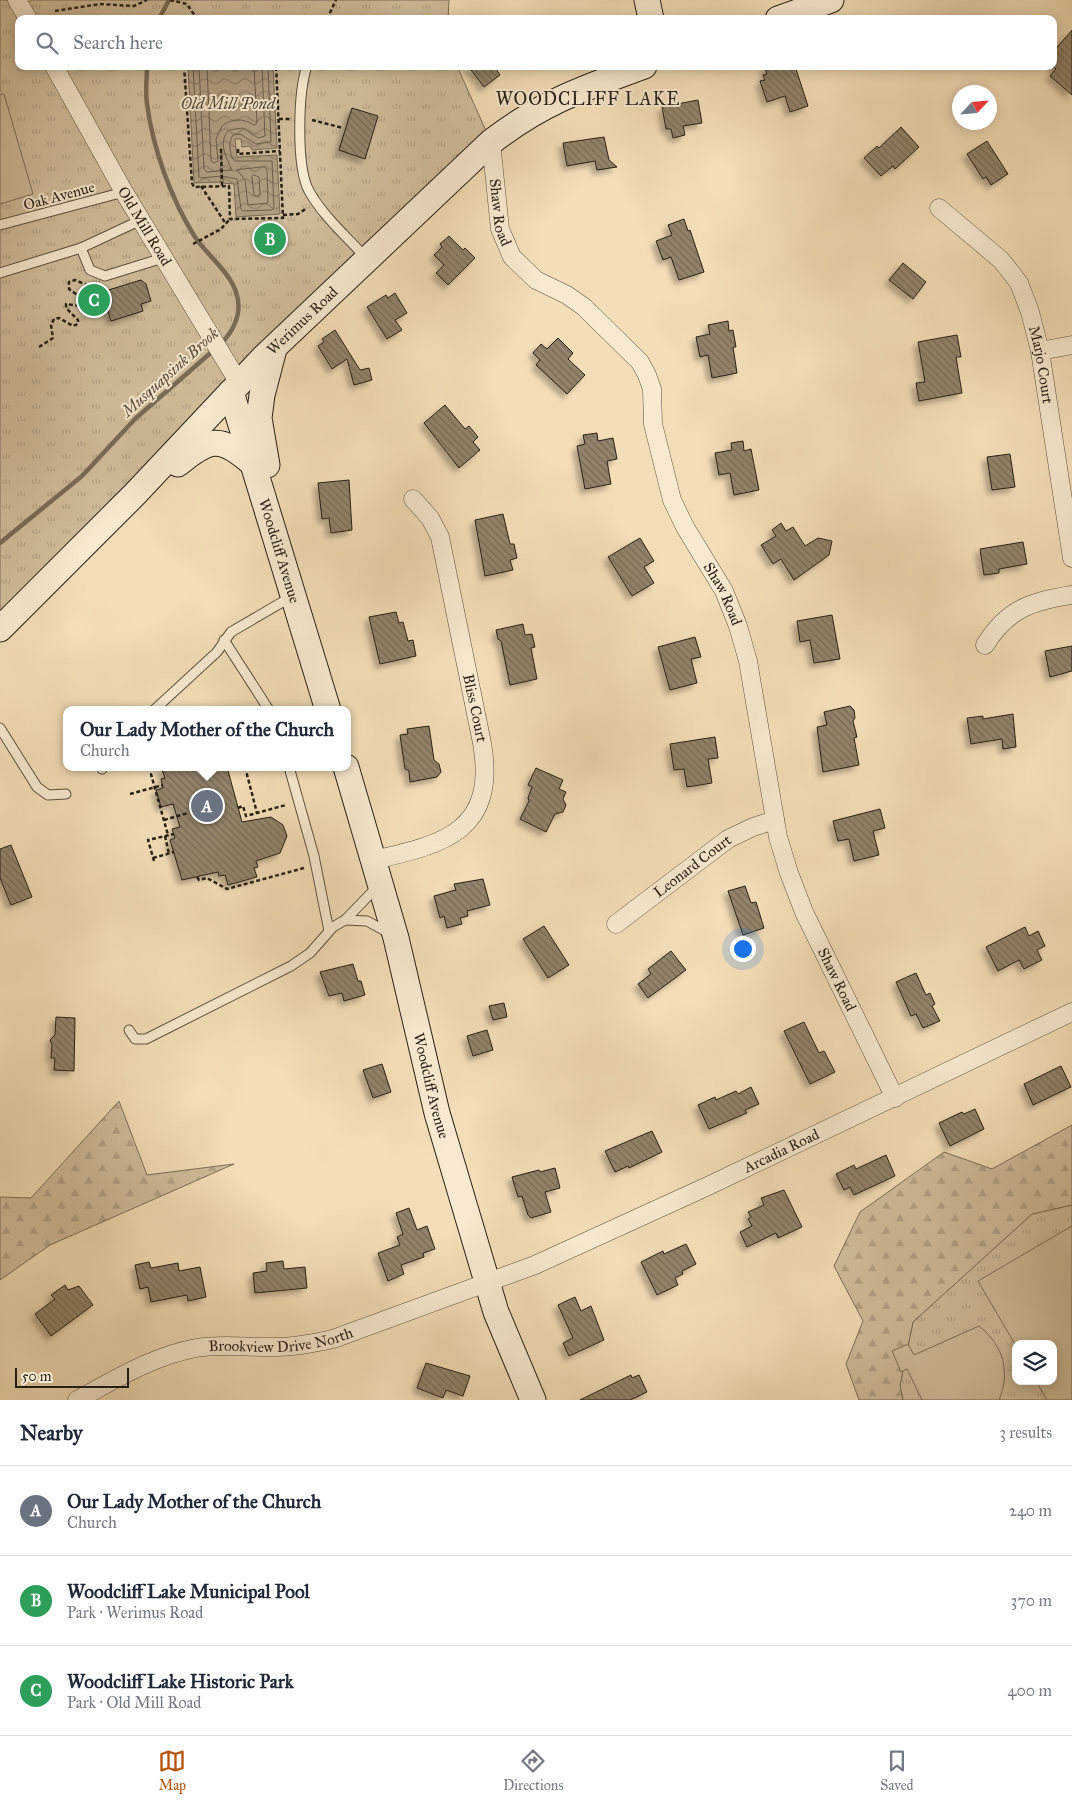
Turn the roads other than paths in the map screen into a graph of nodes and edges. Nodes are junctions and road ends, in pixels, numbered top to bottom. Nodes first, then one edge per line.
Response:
1 (17, 0) edge
2 (647, 0) edge
3 (831, 0) edge
4 (26, 15) edge
5 (649, 15) edge
6 (789, 15) edge
7 (56, 70) edge
8 (306, 70) edge
9 (633, 70) edge
10 (491, 142) junction
11 (124, 192) junction
12 (939, 208) dead end
13 (141, 220) junction
14 (0, 226) edge
15 (81, 248) junction
16 (164, 258) junction
17 (368, 259) junction
18 (0, 273) edge
19 (1072, 345) edge
20 (274, 348) junction
21 (1040, 351) junction
22 (235, 387) junction
23 (252, 463) junction
24 (135, 494) junction
25 (263, 497) junction
26 (413, 499) dead end
27 (1072, 558) edge
28 (1072, 595) edge
29 (293, 596) junction
30 (0, 629) edge
31 (224, 640) junction
32 (984, 645) dead end
33 (158, 706) edge
34 (266, 706) edge
35 (327, 706) edge
36 (0, 728) edge
37 (289, 771) edge
38 (347, 771) edge
39 (66, 794) dead end
40 (776, 820) junction
41 (377, 870) junction
42 (345, 920) junction
43 (616, 924) dead end
44 (329, 931) junction
45 (396, 938) junction
46 (1072, 1012) edge
47 (129, 1030) dead end
48 (894, 1098) junction
49 (488, 1284) junction
50 (77, 1400) edge
51 (533, 1400) edge

1 - 4 street
2 - 5 main road
3 - 6 main road
7 - 11 street, Old Mill Road
8 - 17 lane
9 - 10 main road, Werimus Road
10 - 17 main road, Werimus Road
10 - 40 street, Shaw Road
11 - 13 street, Old Mill Road
11 - 14 lane, Oak Avenue
12 - 21 street, Marjo Court
13 - 15 lane
13 - 16 street, Old Mill Road
15 - 16 lane
15 - 18 lane
16 - 22 street, Old Mill Road
17 - 20 main road, Werimus Road
19 - 21 street
20 - 22 main road, Werimus Road
20 - 25 main road
21 - 27 street, Marjo Court
22 - 23 main road, Woodcliff Avenue
22 - 24 main road, Werimus Road
23 - 24 main road
23 - 25 main road, Woodcliff Avenue
24 - 30 main road, Werimus Road
25 - 29 main road, Woodcliff Avenue
26 - 41 street, Bliss Court
28 - 32 street
29 - 31 lane
29 - 35 main road, Woodcliff Avenue
31 - 33 lane
31 - 34 lane
36 - 39 lane
37 - 44 lane
38 - 41 main road, Woodcliff Avenue
40 - 43 street, Leonard Court
40 - 48 street, Shaw Road
41 - 42 lane
41 - 45 main road, Woodcliff Avenue
42 - 44 lane
42 - 45 lane
44 - 47 lane
45 - 49 main road, Woodcliff Avenue
46 - 48 street, Arcadia Road
48 - 49 street, Arcadia Road
49 - 50 street, Brookview Drive North
49 - 51 main road, Woodcliff Avenue

